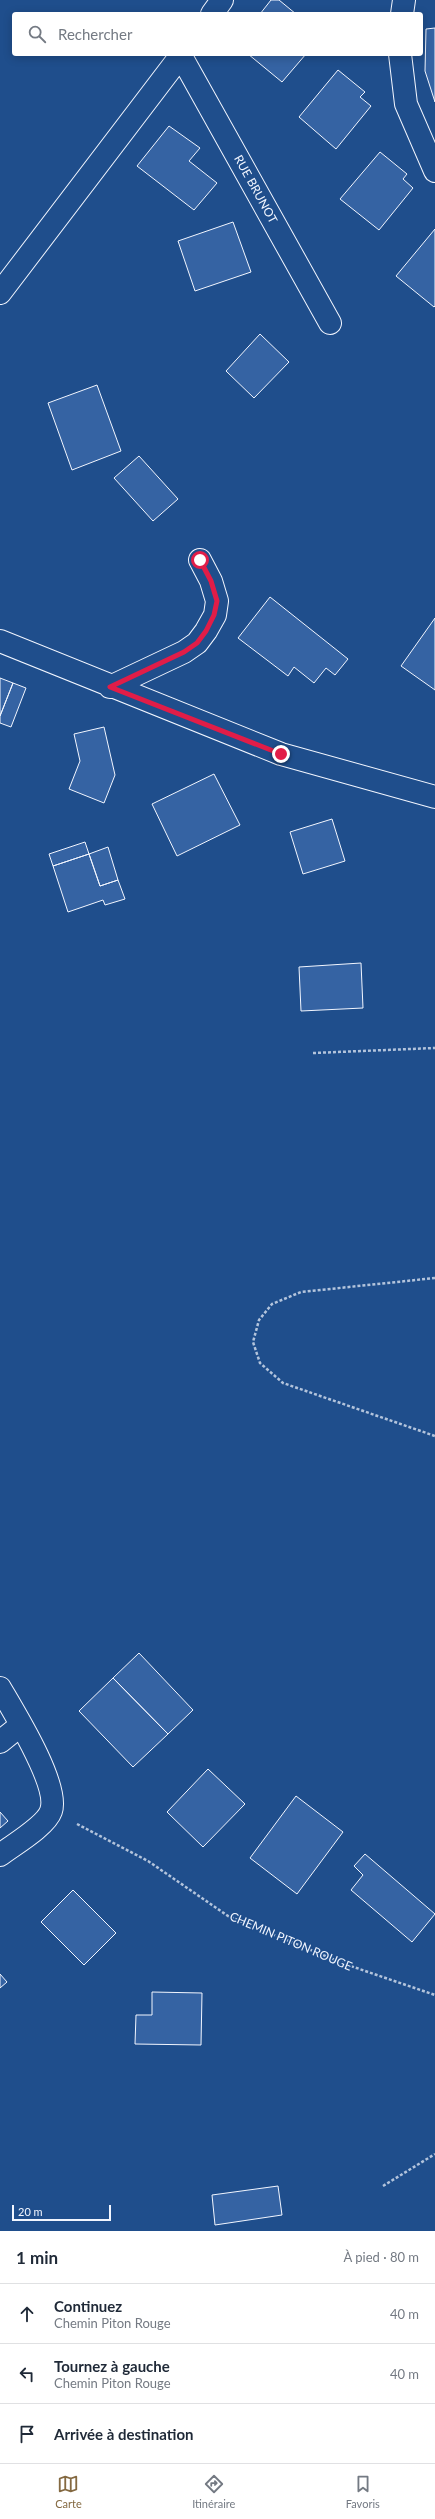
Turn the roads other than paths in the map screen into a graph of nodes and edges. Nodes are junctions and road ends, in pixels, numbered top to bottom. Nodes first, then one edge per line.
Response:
1 (222, 0) edge
2 (404, 0) edge
3 (213, 12) edge
4 (402, 12) edge
5 (181, 56) edge
6 (183, 56) edge
7 (400, 56) edge
8 (435, 171) edge
9 (0, 293) edge
10 (330, 323) dead end
11 (200, 560) dead end
12 (0, 641) edge
13 (110, 687) junction
14 (435, 797) edge
15 (0, 1688) edge
16 (21, 1725) junction
17 (0, 1742) edge
18 (0, 1855) edge

1 - 3 street
2 - 4 street
5 - 9 street, RUE BRUNOT
6 - 10 street, RUE BRUNOT
7 - 8 street
11 - 13 street
12 - 13 street
13 - 14 street
15 - 16 street
16 - 17 street
16 - 18 street

